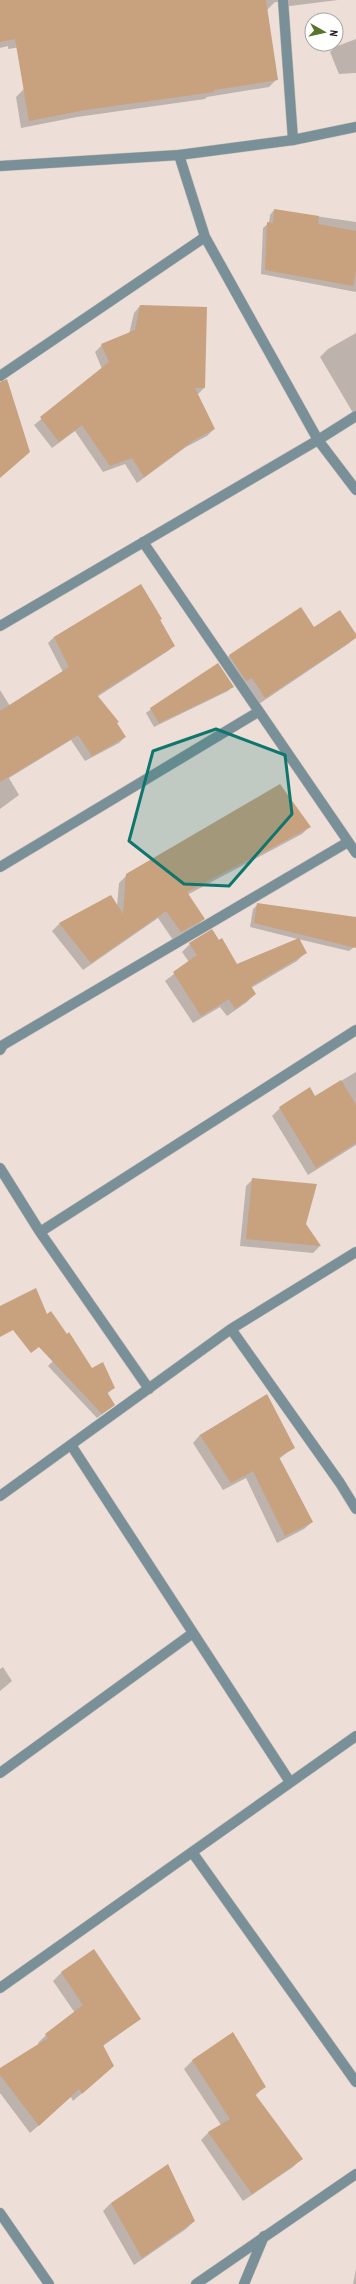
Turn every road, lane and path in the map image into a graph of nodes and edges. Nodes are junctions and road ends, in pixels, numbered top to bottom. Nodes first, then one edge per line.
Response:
1 (283, 0) edge
2 (356, 127) edge
3 (292, 140) junction
4 (179, 154) junction
5 (0, 166) edge
6 (205, 236) junction
7 (0, 376) edge
8 (356, 416) edge
9 (318, 440) junction
10 (356, 490) edge
11 (143, 542) junction
12 (0, 626) edge
13 (258, 712) junction
14 (348, 842) junction
15 (356, 854) edge
16 (0, 867) edge
17 (356, 1030) edge
18 (1, 1045) edge
19 (0, 1168) edge
20 (40, 1232) junction
21 (356, 1252) edge
22 (231, 1329) junction
23 (149, 1389) junction
24 (71, 1445) junction
25 (0, 1496) edge
26 (356, 1509) edge
27 (193, 1633) junction
28 (356, 1736) edge
29 (0, 1773) edge
30 (290, 1782) junction
31 (192, 1852) junction
32 (0, 1988) edge
33 (356, 2082) edge
34 (356, 2174) edge
35 (0, 2213) edge
36 (264, 2236) junction
37 (49, 2284) edge
38 (196, 2284) edge
39 (244, 2284) edge

1 - 3 street
2 - 3 street
3 - 4 street
4 - 5 street
4 - 6 street
6 - 7 street
6 - 9 street
8 - 9 street
9 - 10 street
9 - 11 street
11 - 12 street
11 - 13 street
13 - 14 street
13 - 16 street
14 - 15 street
14 - 18 street
17 - 20 street
19 - 20 street
20 - 23 street
21 - 22 street
22 - 23 street
22 - 26 street
23 - 24 street
24 - 25 street
24 - 27 street
27 - 29 street
27 - 30 street
28 - 30 street
30 - 31 street
31 - 32 street
31 - 33 street
34 - 36 street
35 - 37 street
36 - 38 street
36 - 39 street

